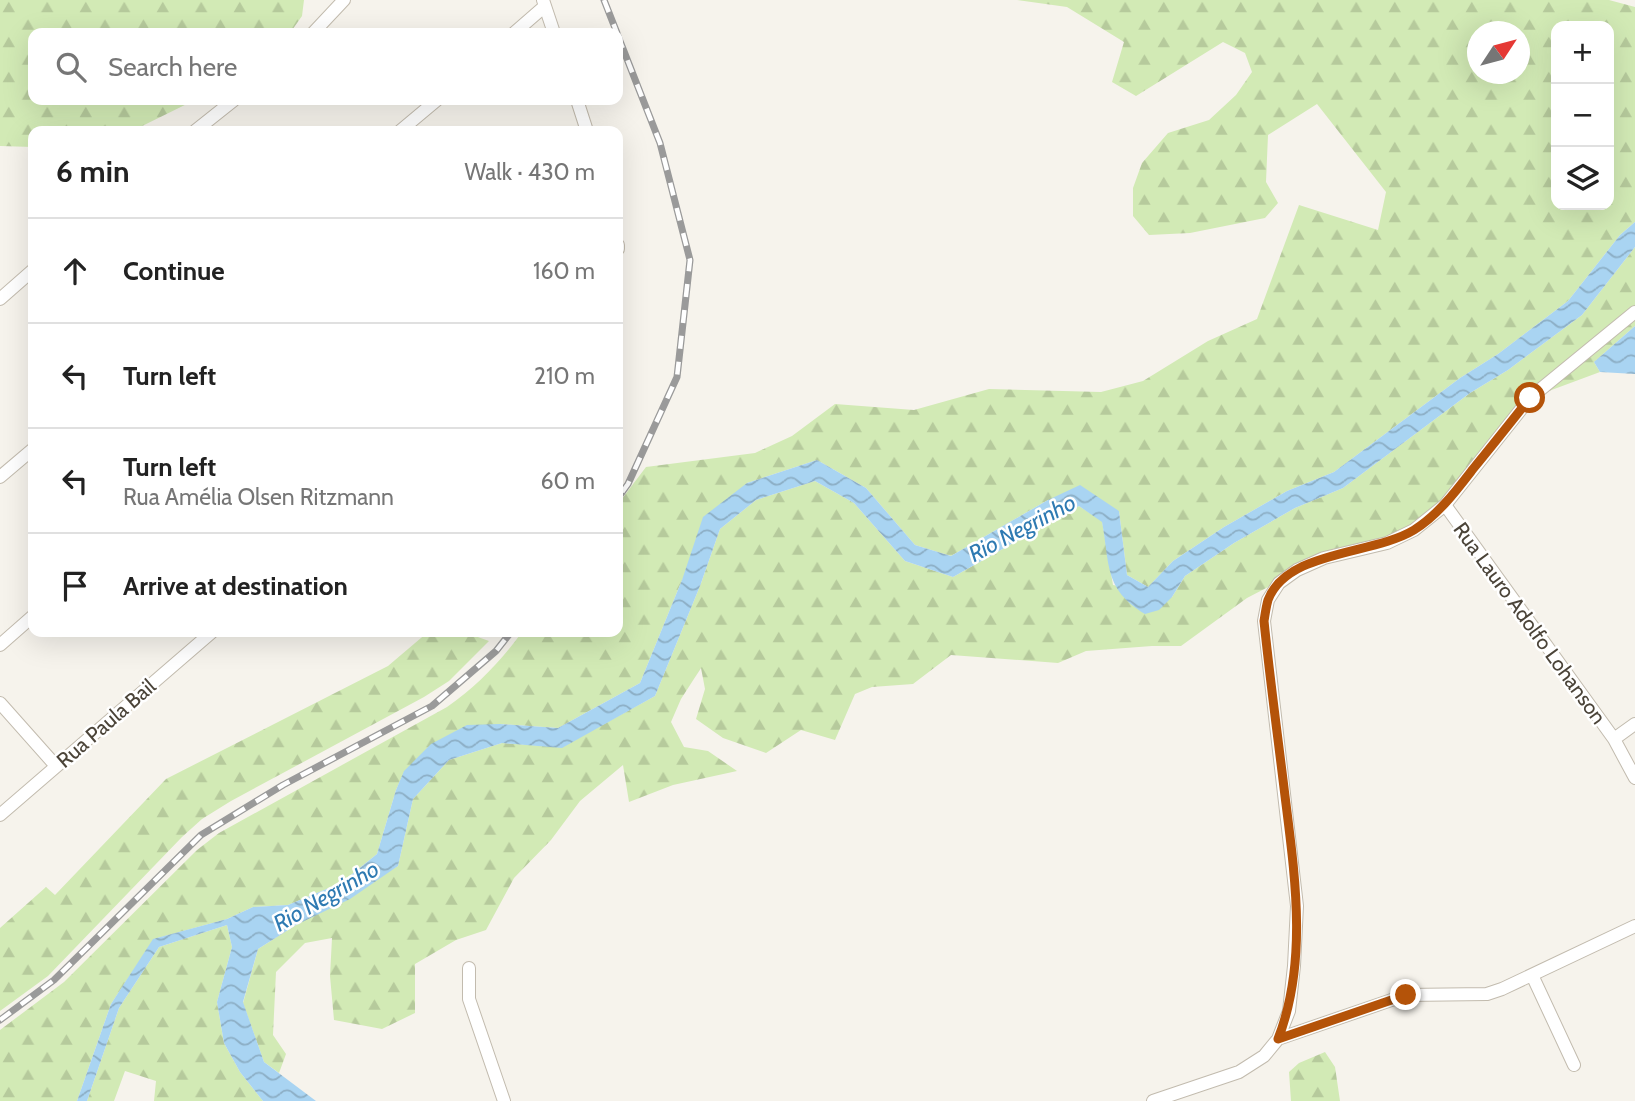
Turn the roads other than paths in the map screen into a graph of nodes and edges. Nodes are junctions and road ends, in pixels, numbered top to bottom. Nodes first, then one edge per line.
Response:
1 (344, 0) edge
2 (544, 3) edge
3 (318, 28) edge
4 (519, 28) edge
5 (552, 28) edge
6 (228, 105) edge
7 (431, 105) edge
8 (579, 105) edge
9 (201, 126) edge
10 (406, 126) edge
11 (585, 126) edge
12 (28, 274) edge
13 (2, 294) edge
14 (1635, 312) edge
15 (28, 453) edge
16 (0, 477) edge
17 (1445, 505) junction
18 (28, 620) edge
19 (206, 637) edge
20 (0, 645) edge
21 (0, 703) edge
22 (1635, 724) edge
23 (1614, 739) junction
24 (56, 766) junction
25 (1635, 778) edge
26 (0, 815) edge
27 (1635, 926) edge
28 (469, 968) dead end
29 (1532, 975) junction
30 (1278, 1039) junction
31 (1574, 1065) dead end
32 (504, 1101) edge
33 (1153, 1101) edge

1 - 3 street
2 - 4 street
2 - 5 street
6 - 9 street
7 - 10 street
8 - 11 street
12 - 13 street
14 - 17 street
15 - 16 street
17 - 23 street, Rua Lauro Adolfo Lohanson
17 - 30 street
18 - 20 street
19 - 24 street, Rua Paula Bail
21 - 24 street
22 - 23 street
23 - 25 street, Rua Lauro Adolfo Lohanson
24 - 26 street, Rua Paula Bail
27 - 29 street
28 - 32 street
29 - 30 street
29 - 31 street
30 - 33 street

